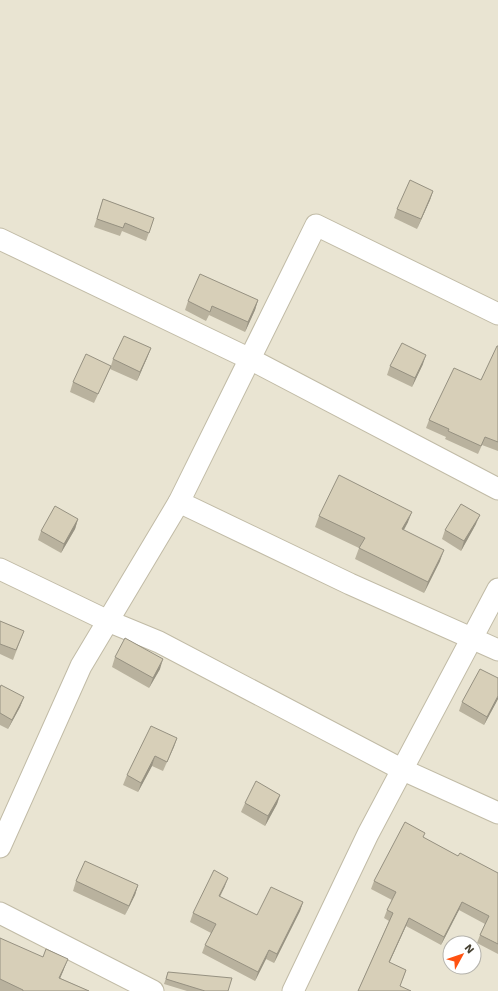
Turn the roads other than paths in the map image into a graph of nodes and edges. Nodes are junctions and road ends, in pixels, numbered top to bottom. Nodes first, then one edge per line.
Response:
1 (0, 239) edge
2 (498, 314) edge
3 (250, 359) junction
4 (498, 489) edge
5 (179, 502) junction
6 (0, 569) edge
7 (498, 589) edge
8 (108, 621) junction
9 (472, 638) junction
10 (498, 650) edge
11 (401, 769) junction
12 (498, 813) edge
13 (0, 847) edge
14 (0, 913) edge
15 (153, 991) edge
16 (293, 991) edge

1 - 3 street
2 - 3 street
3 - 4 street
3 - 5 street
5 - 8 street
5 - 9 street
6 - 8 street
7 - 9 street
8 - 11 street
8 - 13 street
9 - 10 street
9 - 11 street
11 - 12 street
11 - 16 street
14 - 15 street

